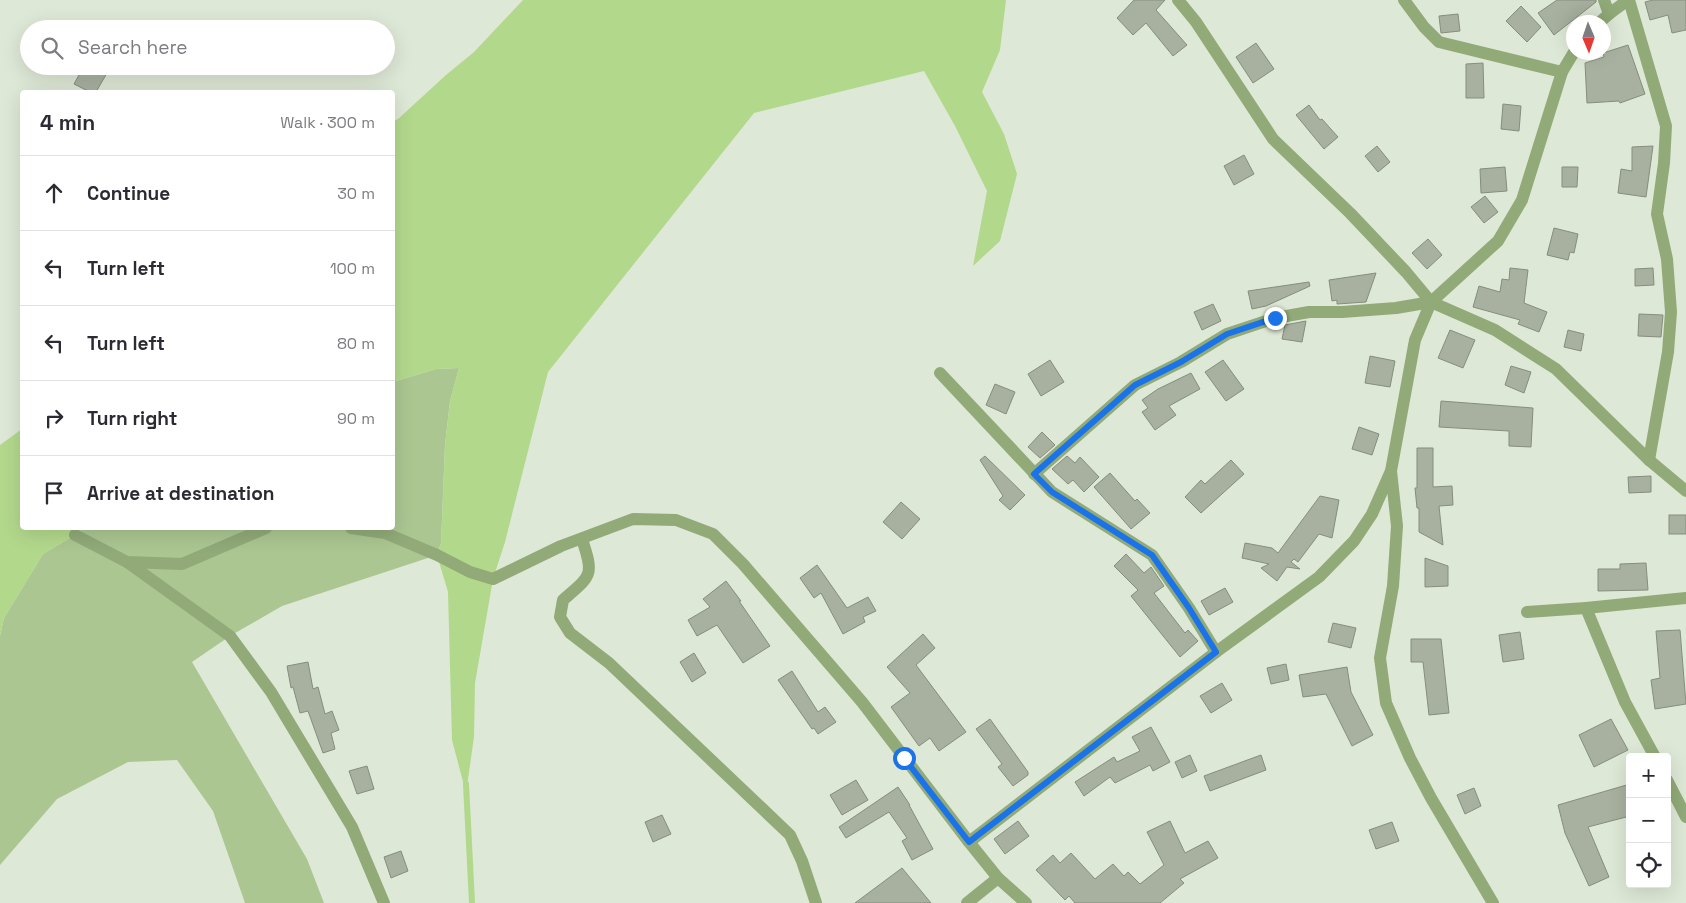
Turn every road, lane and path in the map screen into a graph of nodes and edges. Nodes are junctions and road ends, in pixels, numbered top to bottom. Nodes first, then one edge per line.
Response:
1 (1178, 0) edge
2 (1404, 0) edge
3 (1604, 0) edge
4 (1628, 0) edge
5 (1605, 15) edge
6 (1609, 15) edge
7 (1569, 60) edge
8 (1562, 72) junction
9 (1431, 302) junction
10 (940, 373) dead end
11 (1649, 460) junction
12 (1391, 471) junction
13 (1034, 474) junction
14 (1686, 491) edge
15 (261, 530) edge
16 (365, 530) edge
17 (75, 535) dead end
18 (582, 539) junction
19 (127, 562) junction
20 (1686, 598) edge
21 (1586, 608) junction
22 (1527, 612) dead end
23 (1216, 652) junction
24 (1653, 753) edge
25 (1671, 788) edge
26 (1686, 817) edge
27 (969, 842) junction
28 (998, 878) junction
29 (384, 903) edge
30 (816, 903) edge
31 (967, 903) edge
32 (1026, 903) edge
33 (1493, 903) edge

1 - 9 street
2 - 8 street
3 - 5 street
4 - 6 street
4 - 11 street
7 - 8 street
8 - 9 street
9 - 11 street
9 - 12 street
9 - 13 street
10 - 13 street
11 - 14 street
12 - 23 street
12 - 33 street
13 - 23 street
15 - 19 street
16 - 18 street
17 - 19 street
18 - 27 street
18 - 30 street
19 - 29 street
20 - 21 street
21 - 22 street
21 - 24 street
23 - 27 street
25 - 26 street
27 - 28 street
28 - 31 street
28 - 32 street

